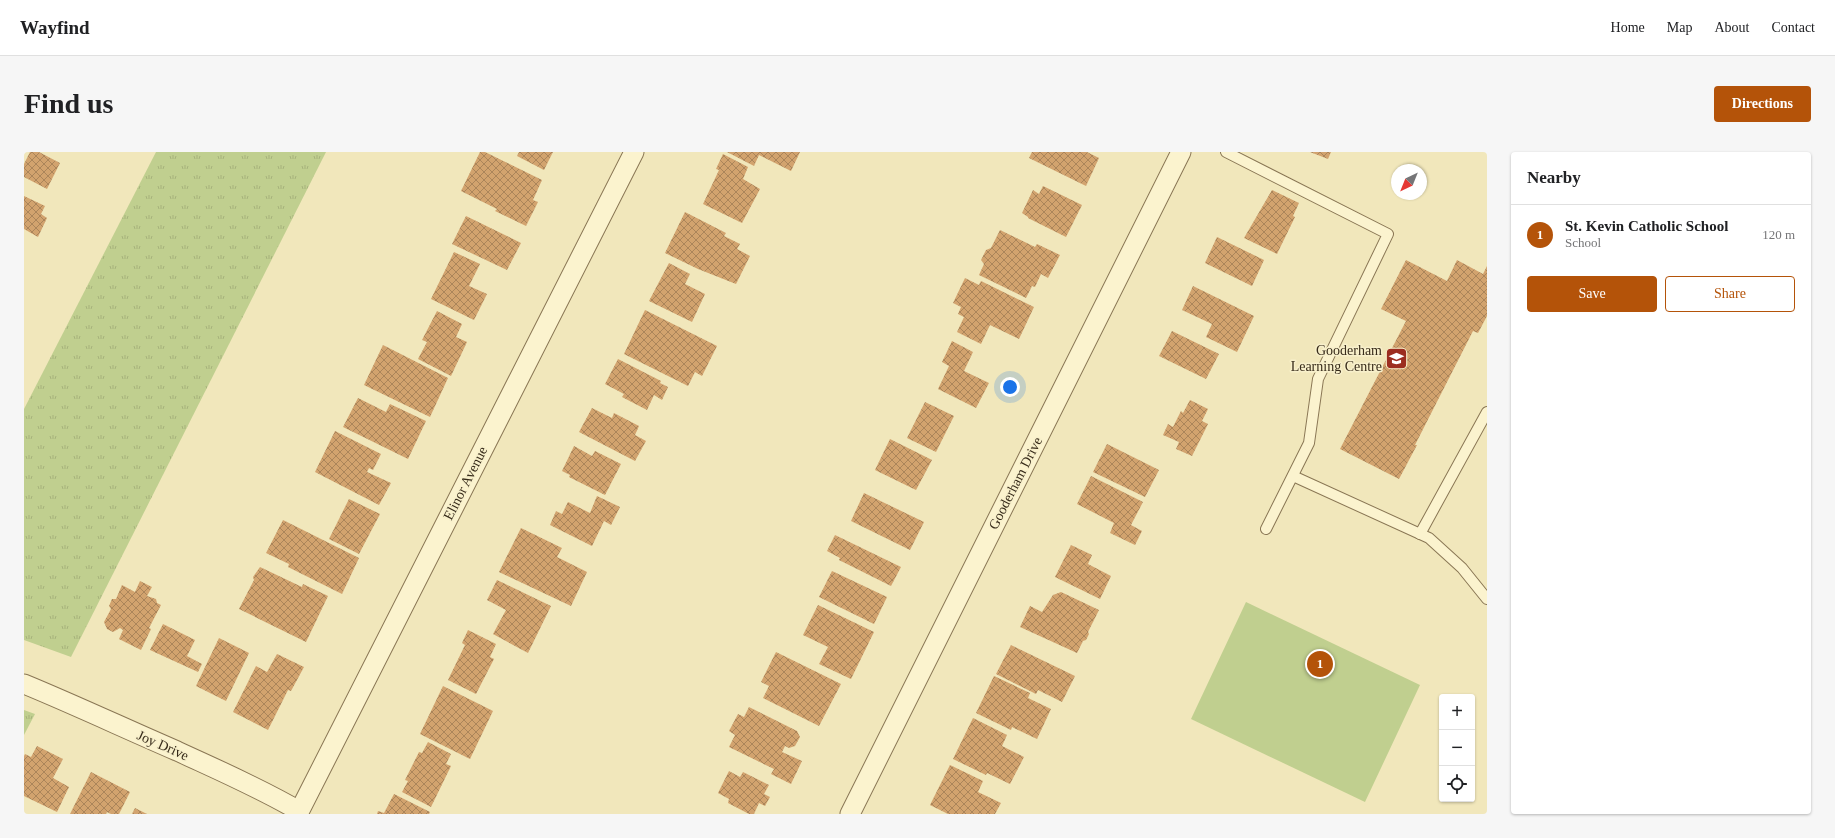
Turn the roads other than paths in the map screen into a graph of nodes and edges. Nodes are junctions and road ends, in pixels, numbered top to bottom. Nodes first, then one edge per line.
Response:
1 (634, 152) edge
2 (1182, 152) edge
3 (1226, 152) edge
4 (1487, 412) edge
5 (1293, 476) junction
6 (1266, 529) dead end
7 (1420, 534) junction
8 (1487, 599) edge
9 (24, 684) edge
10 (299, 813) edge
11 (850, 814) edge

1 - 10 street, Elinor Avenue
2 - 11 street, Gooderham Drive
3 - 5 lane
4 - 7 lane
5 - 6 lane
5 - 7 lane
7 - 8 lane
9 - 10 street, Joy Drive

